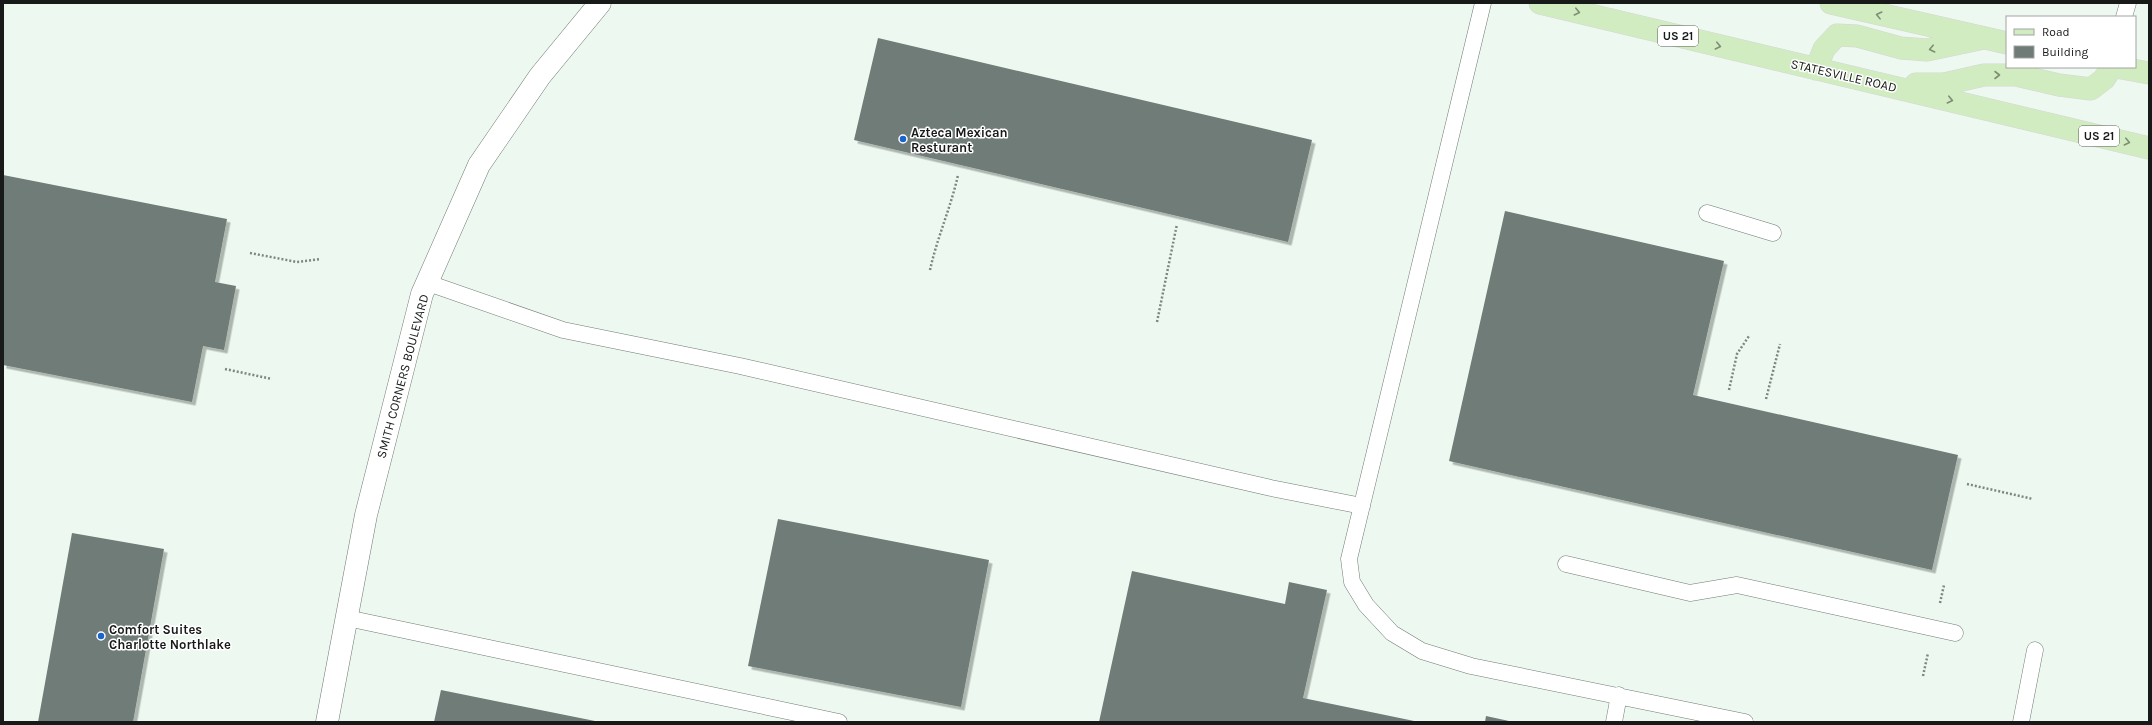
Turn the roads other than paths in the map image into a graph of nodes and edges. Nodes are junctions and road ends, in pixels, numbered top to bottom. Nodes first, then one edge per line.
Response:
1 (600, 3) edge
2 (1484, 3) edge
3 (1540, 3) edge
4 (1831, 3) edge
5 (2128, 3) edge
6 (2124, 16) edge
7 (1984, 38) junction
8 (2006, 43) edge
9 (2111, 68) edge
10 (2122, 68) edge
11 (1816, 69) junction
12 (2149, 73) edge
13 (1888, 85) junction
14 (2149, 148) edge
15 (1707, 213) dead end
16 (1773, 233) dead end
17 (428, 283) junction
18 (1362, 506) junction
19 (1566, 564) dead end
20 (346, 618) junction
21 (1955, 633) dead end
22 (2035, 650) dead end
23 (1619, 696) junction
24 (1703, 718) edge
25 (327, 722) edge
26 (839, 722) edge
27 (1614, 722) edge
28 (1745, 722) edge
29 (2021, 722) edge

1 - 17 street, SMITH CORNERS BOULEVARD
2 - 18 lane
3 -> 11 main road, STATESVILLE ROAD / US 21
7 -> 4 main road
5 - 6 lane
7 - 8 main road
7 -> 11 main road
13 -> 9 main road
10 - 12 main road
11 - 13 main road, STATESVILLE ROAD / US 21
13 -> 14 main road, STATESVILLE ROAD / US 21
15 - 16 lane
17 - 18 lane
17 - 20 street, SMITH CORNERS BOULEVARD
18 - 23 lane
19 - 21 lane
20 - 25 street, SMITH CORNERS BOULEVARD
20 - 26 lane
22 - 29 lane
23 - 24 lane
23 - 27 lane
24 - 28 lane

